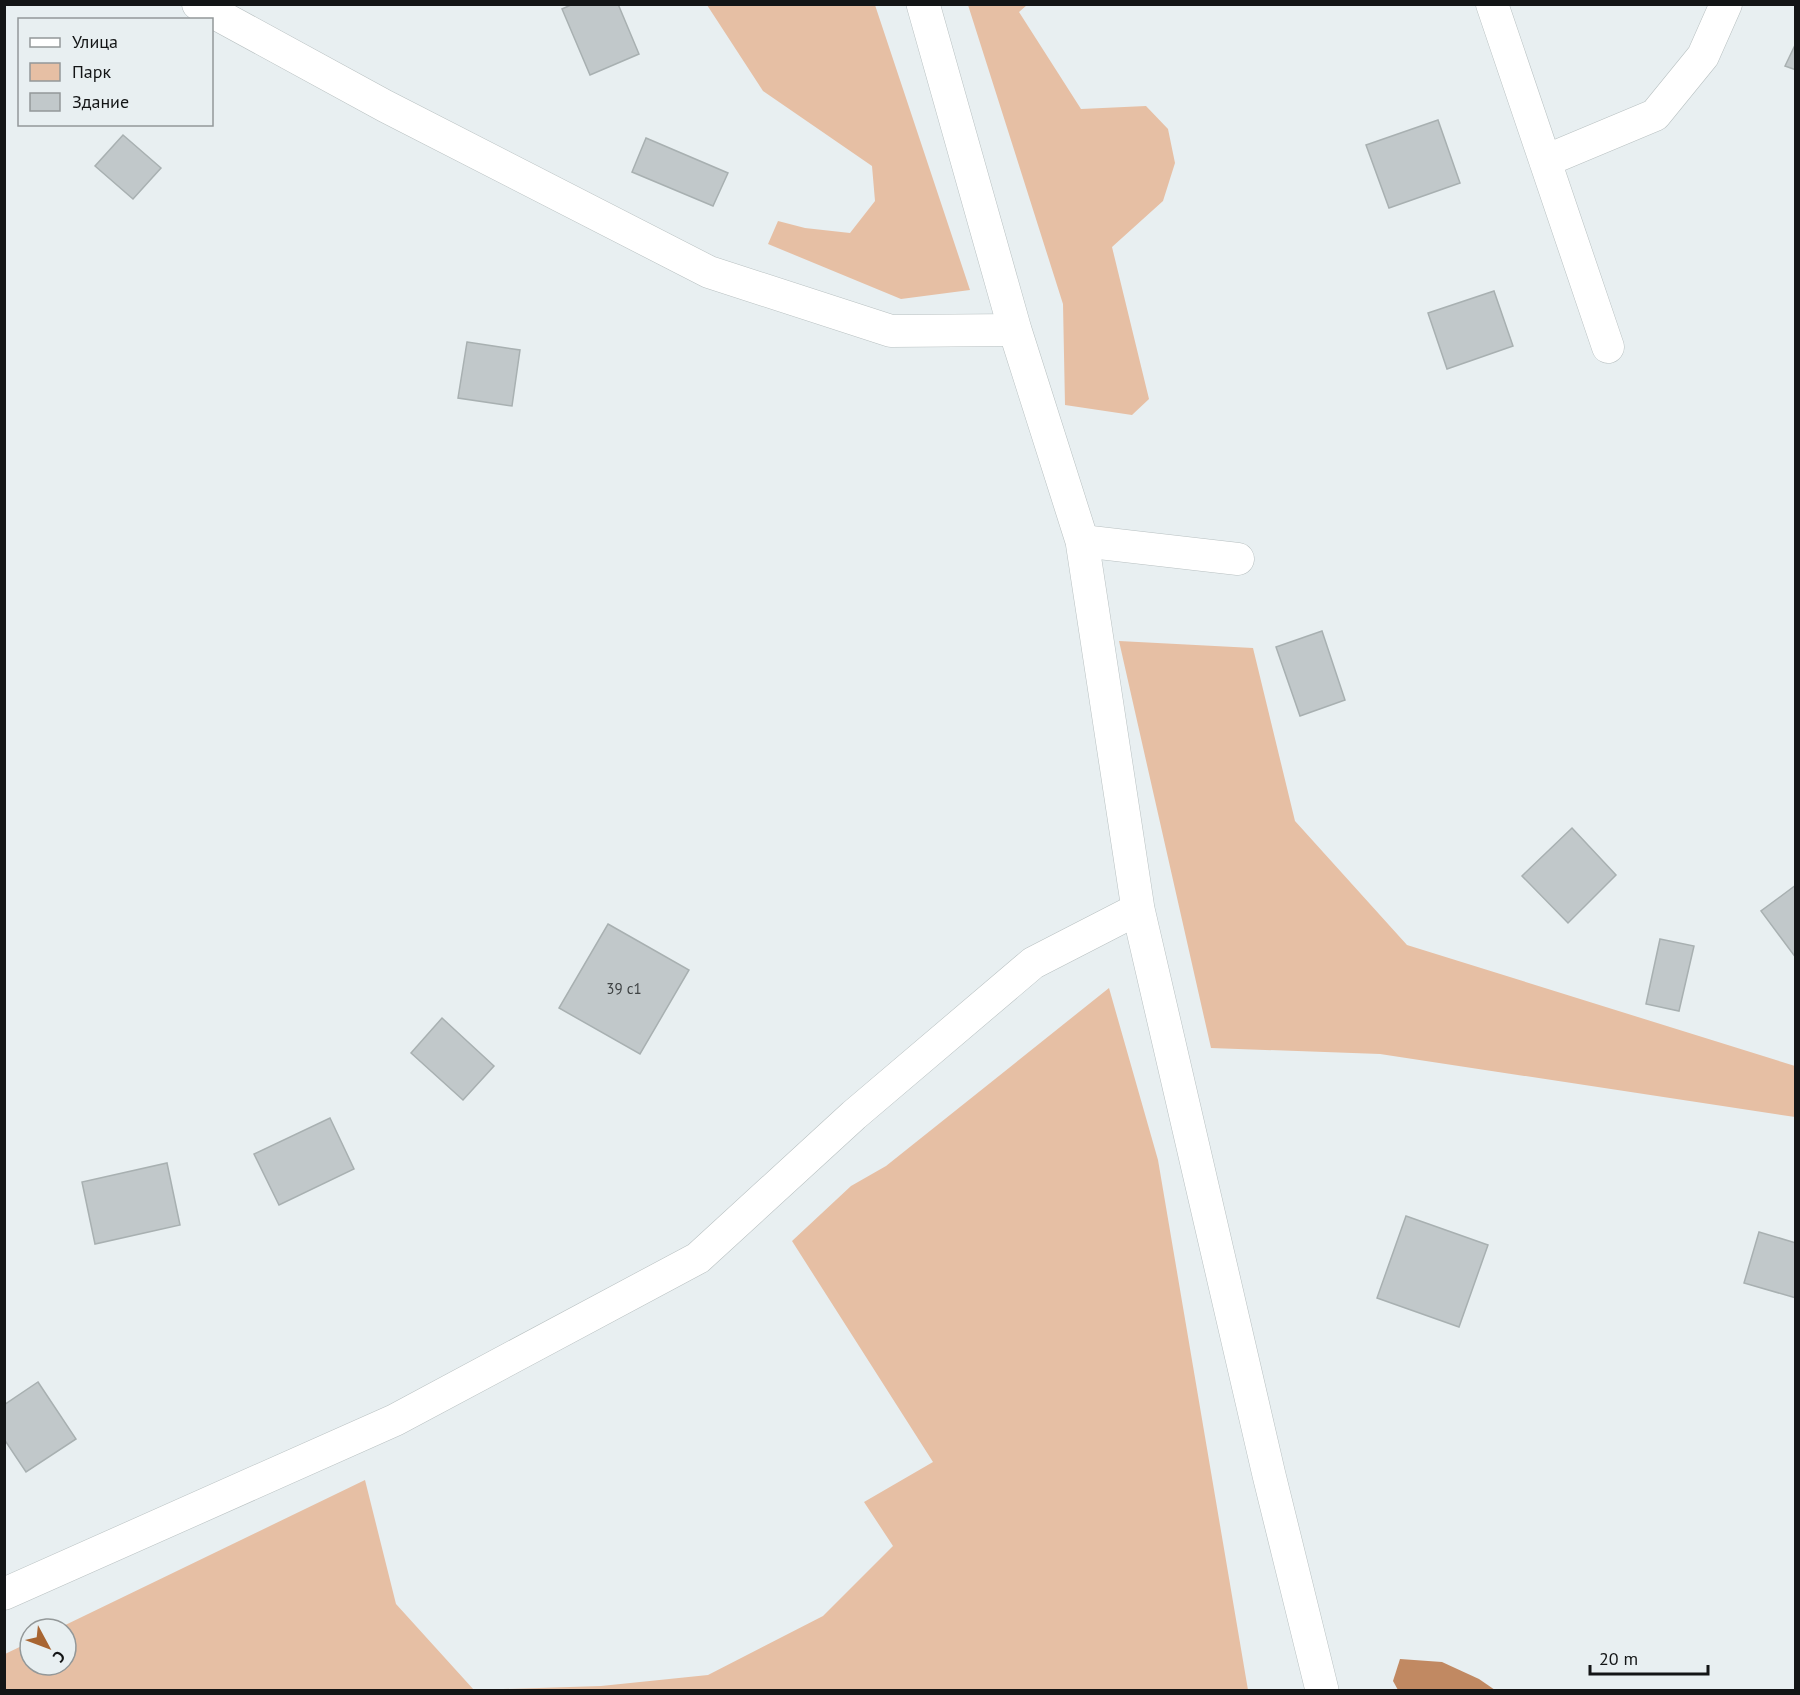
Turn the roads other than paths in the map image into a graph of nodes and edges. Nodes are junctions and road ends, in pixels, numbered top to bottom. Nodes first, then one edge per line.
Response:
1 (198, 4) edge
2 (923, 4) edge
3 (1492, 4) edge
4 (1726, 4) edge
5 (1545, 161) junction
6 (1015, 330) junction
7 (1608, 347) dead end
8 (1082, 541) junction
9 (1238, 558) dead end
10 (1138, 909) junction
11 (4, 1594) edge
12 (1322, 1690) edge

1 - 6 street
2 - 6 street
3 - 5 street
4 - 5 street
5 - 7 street
6 - 8 street
8 - 9 street
8 - 10 street
10 - 11 street
10 - 12 street

